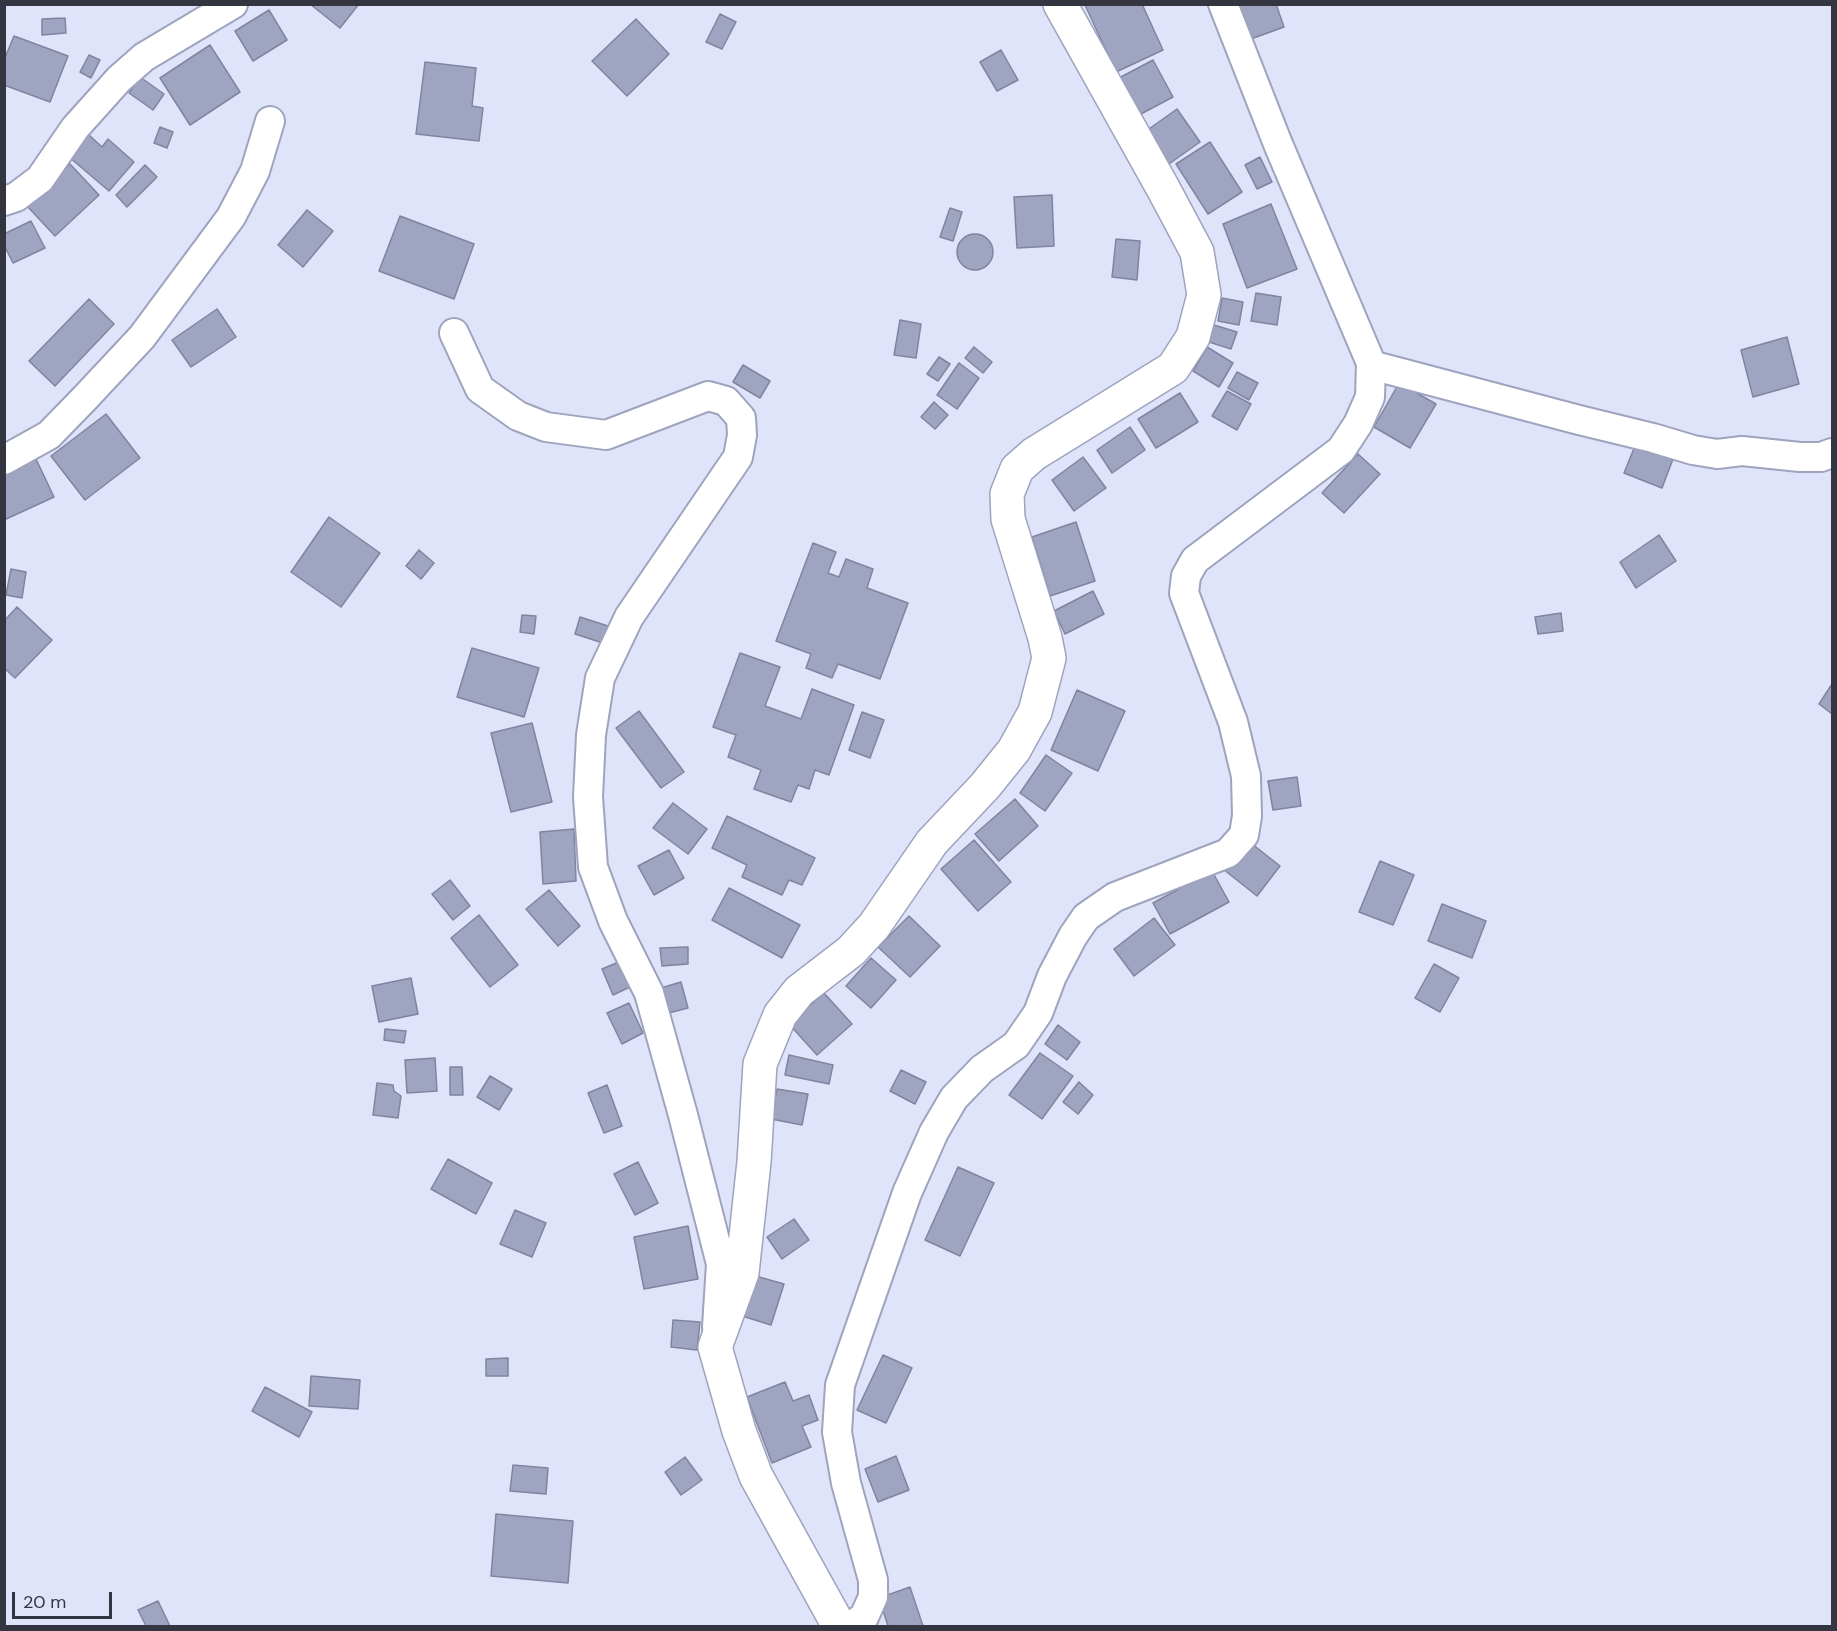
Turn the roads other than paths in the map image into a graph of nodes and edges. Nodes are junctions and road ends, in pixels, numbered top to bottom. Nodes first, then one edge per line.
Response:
1 (233, 4) edge
2 (1060, 4) edge
3 (1222, 4) edge
4 (270, 121) dead end
5 (4, 201) edge
6 (454, 333) dead end
7 (1371, 365) junction
8 (1833, 453) edge
9 (4, 460) edge
10 (715, 1347) junction
11 (839, 1626) edge
12 (851, 1626) edge

1 - 5 street
2 - 10 street
3 - 7 street
4 - 9 street
6 - 10 street
7 - 8 street
7 - 12 street
10 - 11 street

